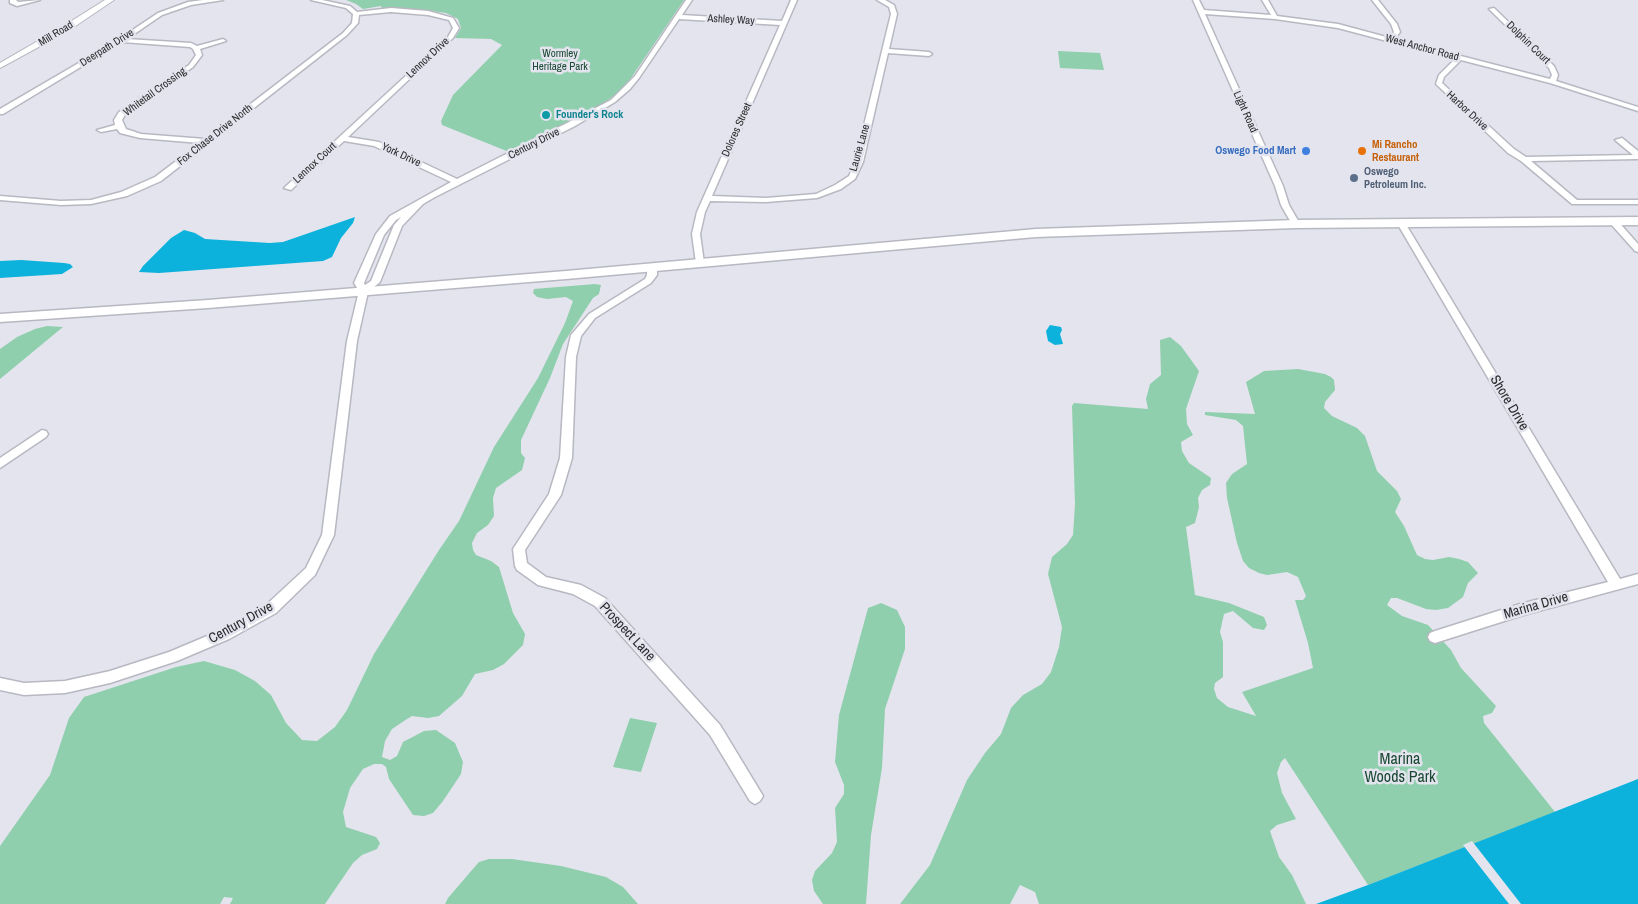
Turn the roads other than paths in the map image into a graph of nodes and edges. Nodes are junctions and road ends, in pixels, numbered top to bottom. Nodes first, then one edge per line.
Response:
1 (13, 0) edge
2 (37, 0) edge
3 (110, 0) edge
4 (220, 0) edge
5 (314, 0) edge
6 (689, 0) edge
7 (794, 0) edge
8 (880, 0) edge
9 (1196, 0) edge
10 (1265, 0) edge
11 (1375, 0) edge
12 (892, 1) edge
13 (188, 2) edge
14 (1492, 9) dead end
15 (1202, 12) junction
16 (356, 14) junction
17 (678, 17) junction
18 (1275, 17) junction
19 (785, 23) junction
20 (1392, 39) junction
21 (121, 40) junction
22 (223, 41) dead end
23 (196, 48) junction
24 (884, 51) junction
25 (929, 54) dead end
26 (1460, 58) junction
27 (0, 66) edge
28 (1552, 82) junction
29 (1638, 108) edge
30 (0, 112) edge
31 (119, 126) junction
32 (101, 130) dead end
33 (342, 138) junction
34 (1619, 140) dead end
35 (206, 142) junction
36 (1638, 156) edge
37 (1524, 159) junction
38 (457, 182) junction
39 (288, 188) dead end
40 (115, 197) junction
41 (0, 198) edge
42 (706, 198) junction
43 (420, 201) junction
44 (1638, 202) edge
45 (117, 206) dead end
46 (1613, 221) junction
47 (1638, 221) edge
48 (1400, 223) junction
49 (1296, 224) junction
50 (1638, 249) edge
51 (700, 263) junction
52 (652, 268) junction
53 (364, 291) junction
54 (0, 318) edge
55 (42, 434) dead end
56 (0, 464) edge
57 (1638, 579) edge
58 (1616, 584) junction
59 (1435, 637) dead end
60 (0, 684) edge
61 (755, 796) dead end

1 - 2 street
3 - 27 street, Mill Road
4 - 13 street, Deerpath Drive
5 - 16 street
6 - 17 street, Century Drive
7 - 19 street, Dolores Street
8 - 12 street, Laurie Lane
9 - 15 street, Light Road
10 - 18 street
11 - 20 street
12 - 24 street, Laurie Lane
13 - 21 street, Deerpath Drive
14 - 28 street, Dolphin Court
15 - 18 street, West Anchor Road
15 - 49 street, Light Road
16 - 33 street, Lennox Drive
16 - 35 street, Fox Chase Drive North
17 - 19 street, Ashley Way
17 - 38 street, Century Drive
18 - 20 street, West Anchor Road
19 - 42 street, Dolores Street
20 - 26 street, West Anchor Road
21 - 23 street
21 - 30 street, Deerpath Drive
22 - 23 street
23 - 31 street, Whitetail Crossing
24 - 25 street
24 - 42 street, Laurie Lane
26 - 28 street, West Anchor Road
26 - 37 street, Harbor Drive
28 - 29 street, West Anchor Road
31 - 32 street
31 - 35 street, Whitetail Crossing
33 - 38 street, York Drive
33 - 39 street, Lennox Court
34 - 36 street
35 - 40 street, Fox Chase Drive North
36 - 37 street
37 - 44 street, Harbor Drive
38 - 43 street, Century Drive
40 - 41 street, Fox Chase Drive North
40 - 45 street
42 - 51 street, Dolores Street
43 - 53 street, Century Drive
43 - 53 street, Century Drive
46 - 47 main road
46 - 48 main road
46 - 50 street
48 - 49 main road
48 - 58 street, Shore Drive
49 - 51 main road
51 - 52 main road
52 - 53 main road
52 - 61 street, Prospect Lane
53 - 54 main road
53 - 60 street, Century Drive
55 - 56 street
57 - 58 street, Marina Drive
58 - 59 street, Marina Drive

